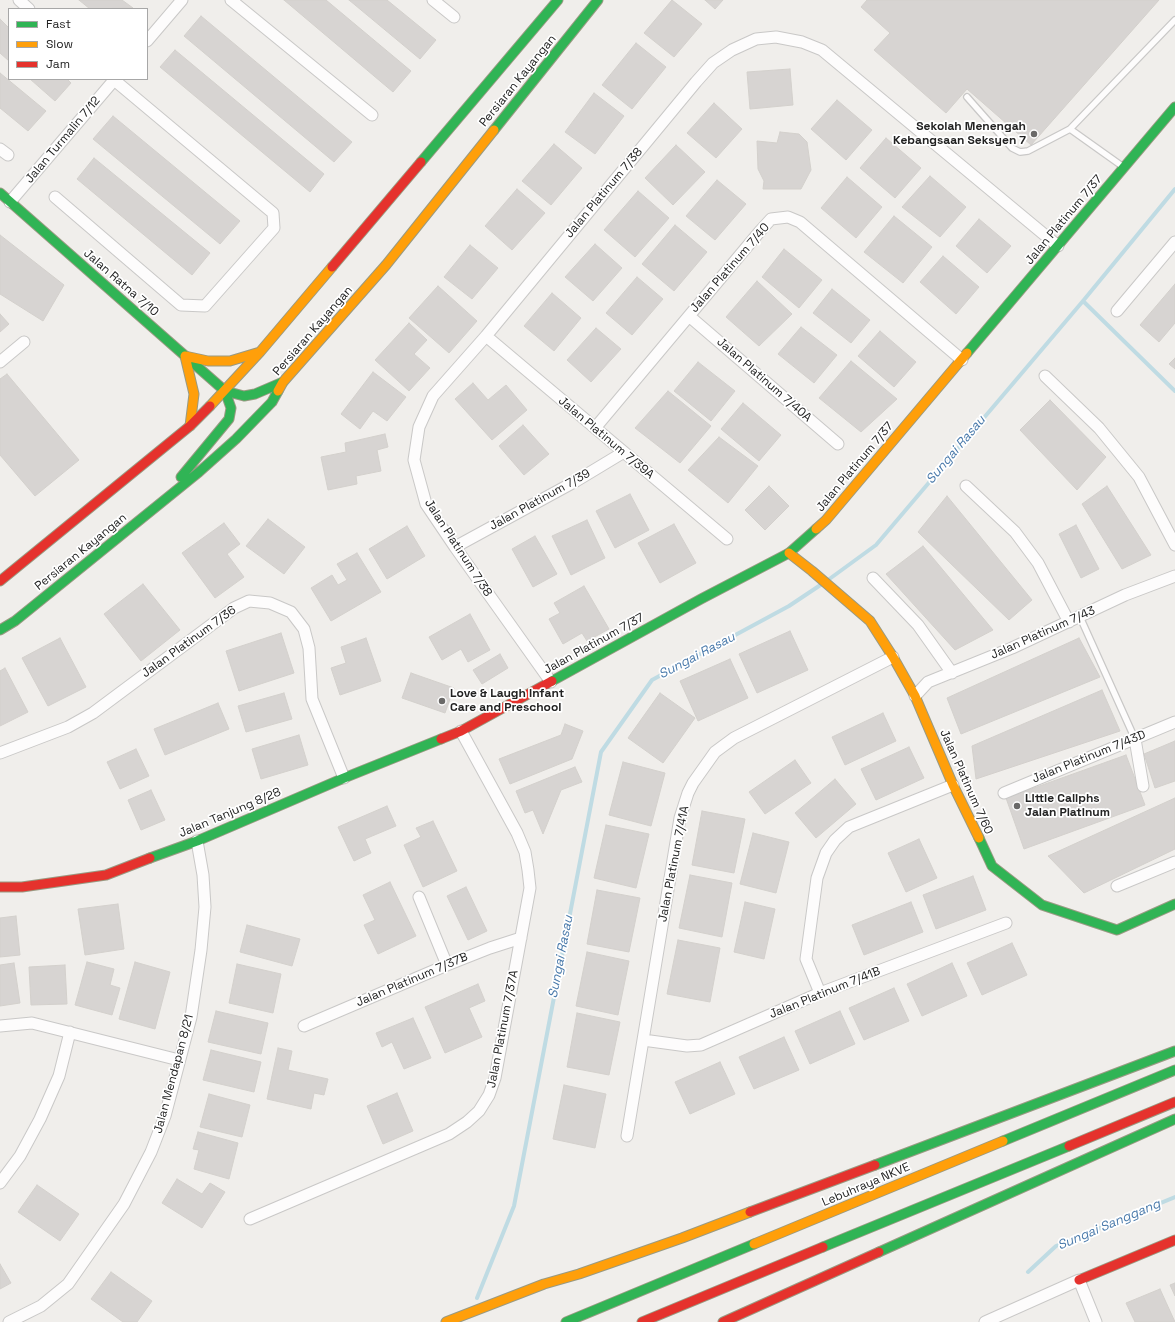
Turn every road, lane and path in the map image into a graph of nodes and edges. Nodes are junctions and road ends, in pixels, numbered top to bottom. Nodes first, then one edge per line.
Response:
1 (19, 0) edge
2 (182, 0) edge
3 (231, 0) edge
4 (433, 0) edge
5 (558, 0) edge
6 (598, 0) edge
7 (28, 8) edge
8 (454, 17) dead end
9 (1175, 20) edge
10 (148, 40) edge
11 (113, 80) edge
12 (115, 80) edge
13 (967, 97) dead end
14 (1175, 107) edge
15 (372, 115) dead end
16 (1070, 129) junction
17 (1124, 167) junction
18 (0, 193) edge
19 (55, 197) dead end
20 (10, 202) junction
21 (1175, 242) edge
22 (1058, 246) junction
23 (1117, 312) dead end
24 (689, 316) junction
25 (486, 336) junction
26 (24, 342) dead end
27 (260, 352) junction
28 (185, 356) junction
29 (962, 360) junction
30 (0, 362) edge
31 (1045, 376) dead end
32 (283, 382) junction
33 (225, 391) junction
34 (190, 426) junction
35 (595, 428) junction
36 (838, 444) dead end
37 (624, 452) junction
38 (966, 486) dead end
39 (160, 504) junction
40 (727, 539) dead end
41 (1175, 545) edge
42 (455, 547) junction
43 (789, 553) junction
44 (1175, 576) edge
45 (872, 578) dead end
46 (0, 582) edge
47 (1080, 617) junction
48 (1069, 622) junction
49 (0, 630) edge
50 (893, 657) junction
51 (952, 673) junction
52 (550, 682) junction
53 (915, 696) junction
54 (1175, 722) edge
55 (461, 730) junction
56 (1135, 739) junction
57 (0, 753) edge
58 (344, 778) junction
59 (953, 785) junction
60 (1143, 786) dead end
61 (1004, 792) dead end
62 (197, 841) junction
63 (1175, 862) edge
64 (1117, 886) dead end
65 (0, 887) edge
66 (419, 897) dead end
67 (1175, 904) edge
68 (1006, 923) dead end
69 (520, 938) junction
70 (447, 965) junction
71 (820, 993) junction
72 (0, 1026) edge
73 (304, 1026) dead end
74 (70, 1032) junction
75 (643, 1040) junction
76 (1175, 1051) edge
77 (179, 1060) junction
78 (1175, 1070) edge
79 (1175, 1102) edge
80 (1175, 1119) edge
81 (627, 1136) dead end
82 (0, 1183) edge
83 (250, 1220) dead end
84 (1175, 1240) edge
85 (1079, 1280) junction
86 (9, 1322) edge
87 (446, 1322) edge
88 (566, 1322) edge
89 (642, 1322) edge
90 (723, 1322) edge
91 (985, 1322) edge
92 (1096, 1322) edge

1 - 7 street
2 - 10 street
3 - 15 street
4 - 8 street
5 - 27 main road, Persiaran Kayangan
6 - 32 main road, Persiaran Kayangan
9 - 16 lane
11 - 20 street, Jalan Turmalin 7/12
12 - 19 street
13 - 16 lane
14 - 17 main road, Jalan Platinum 7/37
16 - 17 lane
17 - 22 main road, Jalan Platinum 7/37
18 - 20 main road, Jalan Ratna 7/10
20 - 28 main road, Jalan Ratna 7/10
21 - 23 street
22 - 25 street, Jalan Platinum 7/38
22 - 29 main road, Jalan Platinum 7/37
24 - 29 street, Jalan Platinum 7/40
24 - 35 street, Jalan Platinum 7/40
24 - 36 street, Jalan Platinum 7/40A
25 - 35 street, Jalan Platinum 7/39A
25 - 42 street, Jalan Platinum 7/38
26 - 30 street
27 - 28 main road
27 - 33 main road, Persiaran Kayangan
28 - 33 main road, Jalan Ratna 7/10
28 - 34 main road
29 - 43 main road, Jalan Platinum 7/37
31 - 41 street
32 - 33 main road
32 - 39 main road, Persiaran Kayangan
33 - 34 main road, Persiaran Kayangan
33 - 39 main road
34 - 46 main road, Persiaran Kayangan
35 - 37 street, Jalan Platinum 7/39A
37 - 40 street, Jalan Platinum 7/39A
37 - 42 street, Jalan Platinum 7/39
38 - 48 street
39 - 49 main road, Persiaran Kayangan
42 - 52 street, Jalan Platinum 7/38
43 - 50 main road, Jalan Platinum 7/60
43 - 52 main road, Jalan Platinum 7/37
44 - 47 street, Jalan Platinum 7/43
45 - 51 street
47 - 48 street, Jalan Platinum 7/43
47 - 56 lane
48 - 51 street, Jalan Platinum 7/43
50 - 53 main road, Jalan Platinum 7/60
50 - 75 street, Jalan Platinum 7/41A
51 - 53 street, Jalan Platinum 7/43
52 - 55 main road, Jalan Platinum 7/37
53 - 59 main road, Jalan Platinum 7/60
54 - 56 street, Jalan Platinum 7/43D
55 - 58 main road, Jalan Tanjung 8/28
55 - 69 street, Jalan Platinum 7/37A
56 - 60 street
56 - 61 street, Jalan Platinum 7/43D
57 - 58 street, Jalan Platinum 7/36
58 - 62 main road, Jalan Tanjung 8/28
59 - 67 main road, Jalan Platinum 7/60
59 - 71 street
62 - 65 main road, Jalan Tanjung 8/28
62 - 77 street, Jalan Mendapan 8/21
63 - 64 street
66 - 70 street
68 - 71 street, Jalan Platinum 7/41B
69 - 70 street, Jalan Platinum 7/37B
69 - 83 street, Jalan Platinum 7/37A
70 - 73 street, Jalan Platinum 7/37B
71 - 75 street, Jalan Platinum 7/41B
72 - 74 street
74 - 77 street
74 - 82 street
75 - 81 street, Jalan Platinum 7/41A
76 - 87 main road
77 - 86 street, Jalan Mendapan 8/21
78 - 88 main road, Lebuhraya NKVE
79 - 89 main road
80 - 90 main road
84 - 85 main road
85 - 91 street
85 - 92 street

